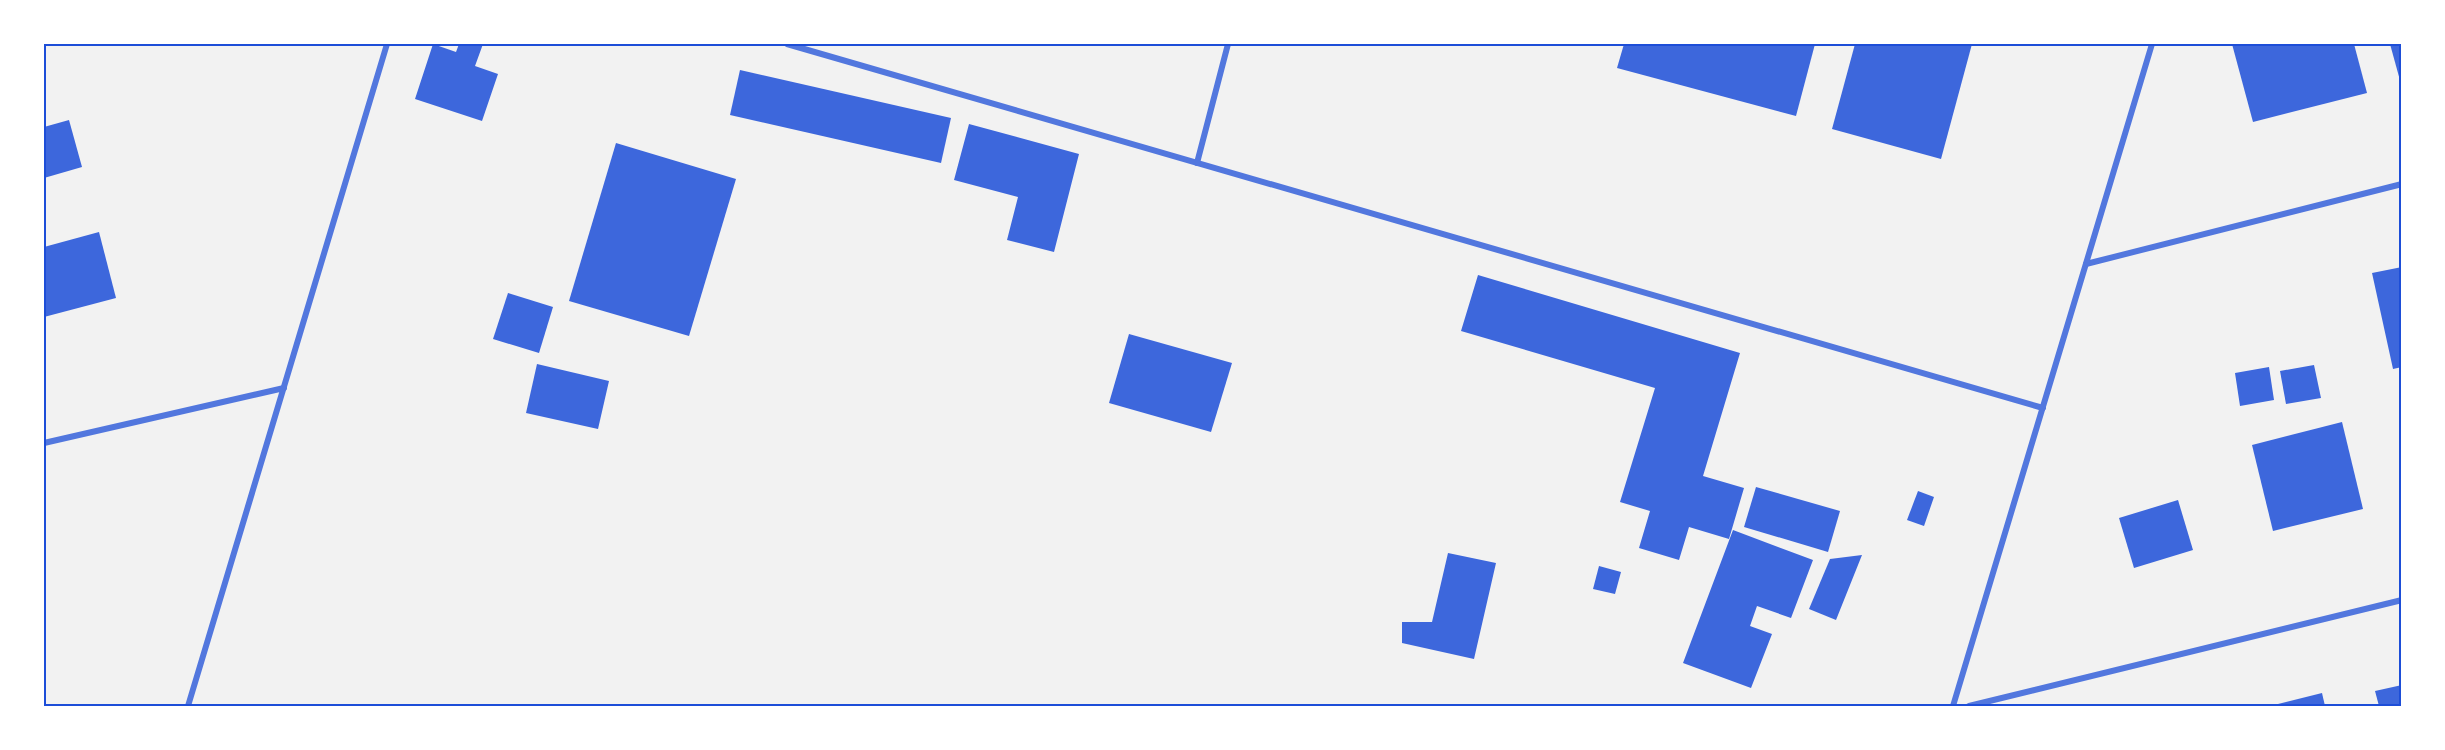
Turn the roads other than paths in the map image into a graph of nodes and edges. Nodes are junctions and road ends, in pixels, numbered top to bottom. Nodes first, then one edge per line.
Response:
1 (387, 44) edge
2 (787, 44) edge
3 (1228, 44) edge
4 (2152, 44) edge
5 (1197, 163) junction
6 (2402, 184) edge
7 (2086, 264) junction
8 (284, 388) junction
9 (2043, 408) junction
10 (44, 443) edge
11 (2402, 600) edge
12 (188, 706) edge
13 (1953, 706) edge
14 (1969, 706) edge

1 - 8 street
2 - 5 street
3 - 5 street
4 - 7 street
5 - 9 street
6 - 7 street
7 - 9 street
8 - 10 street
8 - 12 street
9 - 13 street
11 - 14 street

